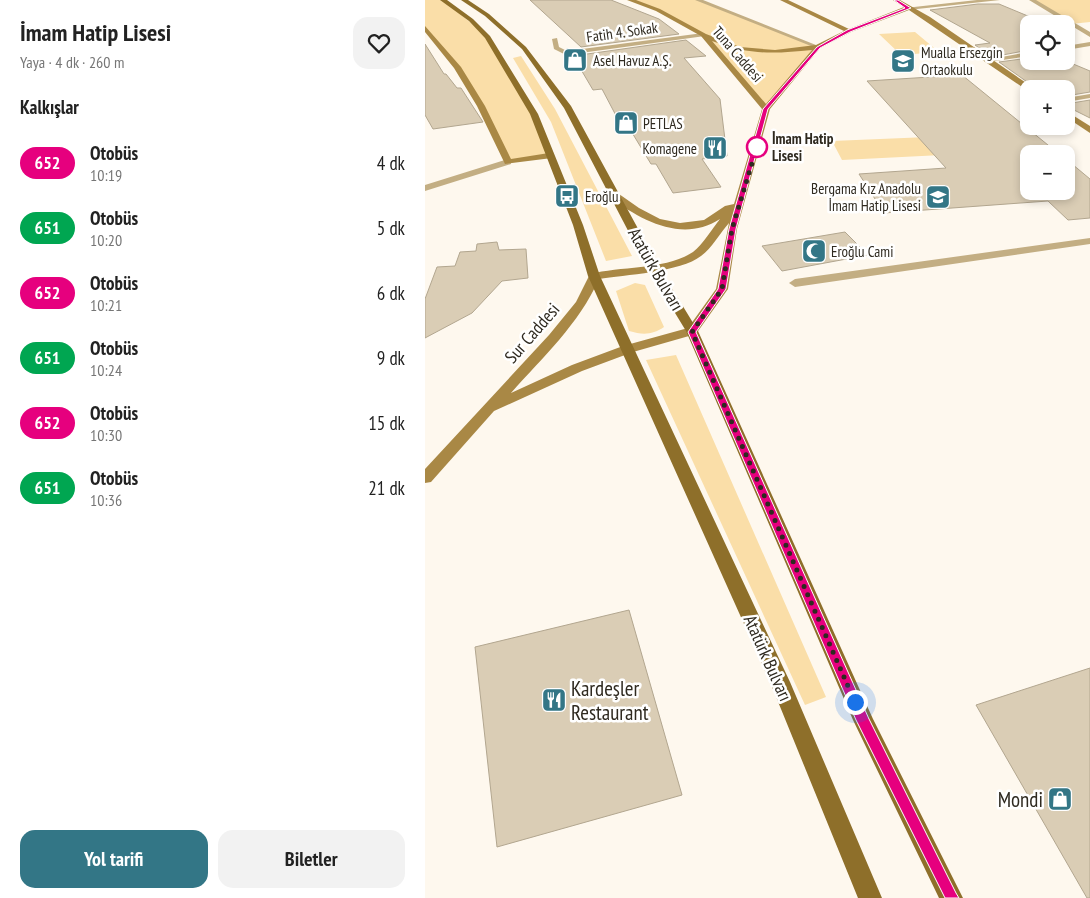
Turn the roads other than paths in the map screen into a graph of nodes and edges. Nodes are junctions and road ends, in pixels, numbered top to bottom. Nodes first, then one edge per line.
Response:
1 (443, 0) edge
2 (464, 0) edge
3 (630, 0) edge
4 (698, 0) edge
5 (783, 0) edge
6 (896, 0) edge
7 (997, 0) edge
8 (1032, 0) edge
9 (909, 8) junction
10 (425, 28) edge
11 (849, 31) junction
12 (703, 35) junction
13 (1090, 35) edge
14 (555, 39) dead end
15 (1090, 44) edge
16 (1075, 46) edge
17 (818, 48) junction
18 (1020, 55) edge
19 (989, 60) junction
20 (1020, 81) edge
21 (1090, 96) edge
22 (1075, 98) edge
23 (766, 109) junction
24 (1075, 119) edge
25 (1090, 130) edge
26 (549, 156) junction
27 (508, 162) junction
28 (426, 188) edge
29 (615, 196) junction
30 (742, 199) junction
31 (1090, 241) edge
32 (653, 267) junction
33 (594, 276) junction
34 (795, 283) dead end
35 (692, 332) junction
36 (627, 349) junction
37 (490, 408) junction
38 (425, 478) edge
39 (869, 898) edge
40 (951, 898) edge

1 - 26 main road, Atatürk Bulvarı
2 - 29 main road, Atatürk Bulvarı
3 - 12 main road, Tuna Caddesi
4 - 17 street
5 - 11 main road
6 - 9 main road
7 - 9 street
8 - 13 street
9 - 11 main road, Tuna Caddesi
9 - 19 main road
10 - 27 main road
11 - 17 main road, Tuna Caddesi
12 - 14 street, Fatih 4. Sokak
12 - 17 main road
12 - 23 main road, Tuna Caddesi
15 - 16 street
17 - 23 main road, Tuna Caddesi
18 - 19 street
19 - 20 main road
21 - 22 street
23 - 30 main road, Tuna Caddesi
24 - 25 main road
26 - 27 main road
26 - 33 main road, Atatürk Bulvarı
27 - 28 street
29 - 30 main road
29 - 32 main road, Atatürk Bulvarı
30 - 32 main road, Tuna Caddesi
30 - 35 main road, Tuna Caddesi
31 - 34 street
32 - 33 main road, Tuna Caddesi
32 - 35 main road, Atatürk Bulvarı
33 - 36 main road, Atatürk Bulvarı
33 - 37 main road, Sur Caddesi
35 - 36 main road, Sur Caddesi
35 - 40 main road, Atatürk Bulvarı
36 - 37 main road, Sur Caddesi
36 - 39 main road, Atatürk Bulvarı
37 - 38 main road, Sur Caddesi

